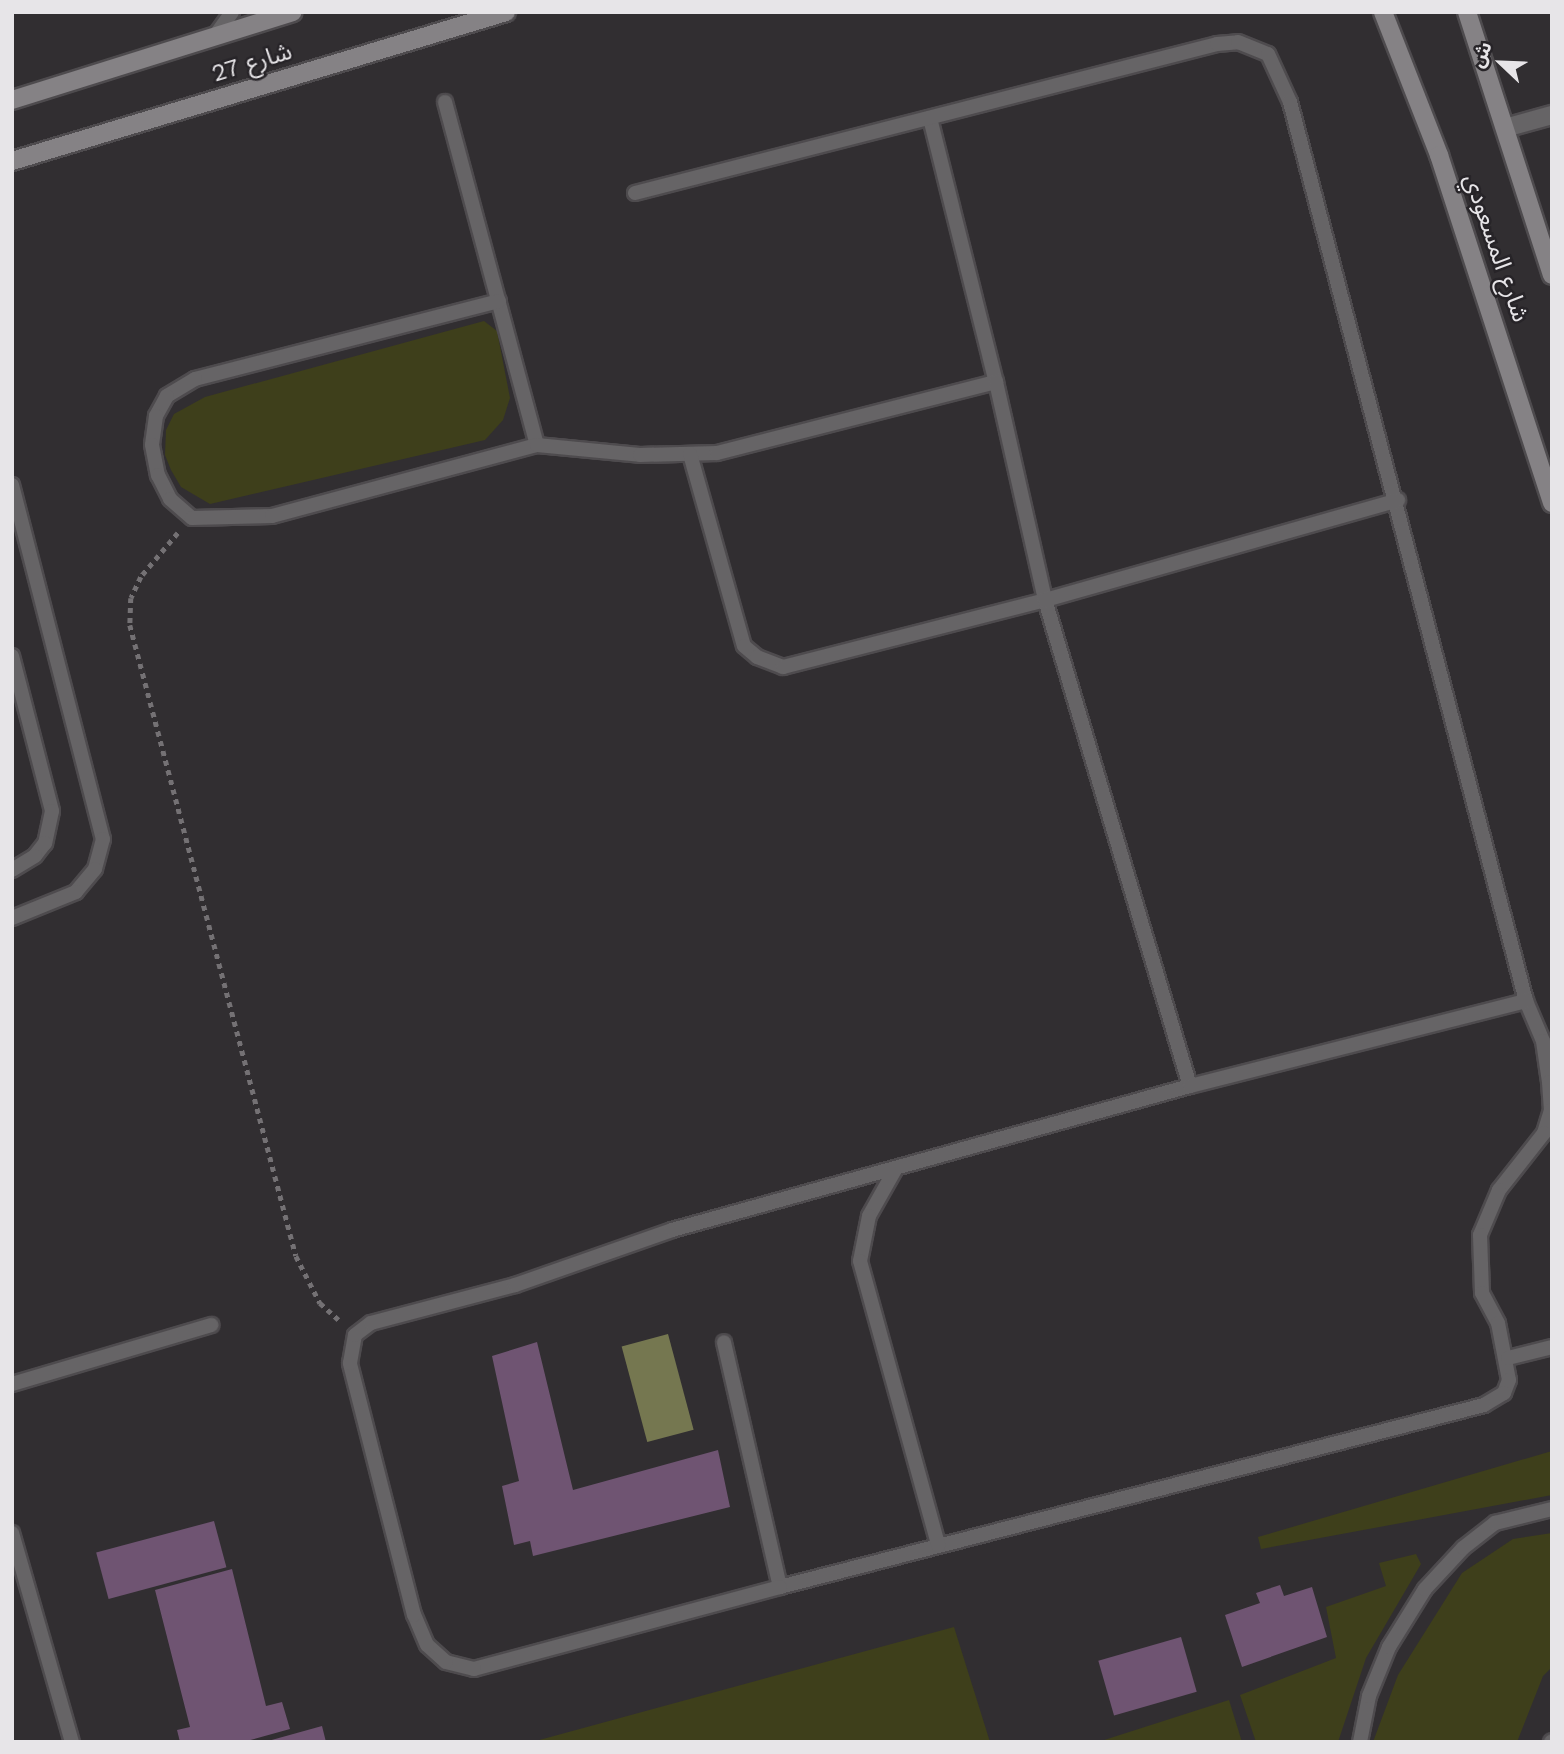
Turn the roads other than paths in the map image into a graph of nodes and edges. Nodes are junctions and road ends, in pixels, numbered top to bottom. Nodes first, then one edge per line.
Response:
1 (232, 12) edge
2 (293, 12) edge
3 (506, 12) edge
4 (1371, 12) edge
5 (1383, 12) edge
6 (1467, 12) edge
7 (214, 37) junction
8 (1402, 60) junction
9 (12, 100) edge
10 (445, 102) dead end
11 (1552, 115) edge
12 (930, 118) junction
13 (1505, 128) junction
14 (12, 160) edge
15 (635, 193) dead end
16 (1552, 275) edge
17 (499, 301) junction
18 (996, 382) junction
19 (537, 444) junction
20 (690, 454) junction
21 (12, 485) edge
22 (1398, 500) junction
23 (1552, 503) edge
24 (1045, 600) junction
25 (12, 656) edge
26 (12, 870) edge
27 (12, 918) edge
28 (1526, 1001) junction
29 (1190, 1086) junction
30 (896, 1168) junction
31 (211, 1325) dead end
32 (724, 1342) dead end
33 (1552, 1347) edge
34 (1508, 1358) junction
35 (12, 1384) edge
36 (1552, 1509) edge
37 (12, 1533) edge
38 (938, 1545) junction
39 (780, 1587) junction
40 (72, 1742) edge
41 (1360, 1742) edge

1 - 7 lane
2 - 7 main road, شارع 27
3 - 14 main road, شارع 27
4 - 8 main road
5 - 8 main road, شارع المسعودي
6 - 13 main road, شارع المسعودي
7 - 9 main road, شارع 27
8 - 23 main road, شارع المسعودي
10 - 17 lane
11 - 13 street
12 - 15 lane
12 - 18 lane
12 - 22 lane
13 - 16 main road, شارع المسعودي
17 - 19 lane
17 - 19 lane
18 - 20 lane
18 - 24 lane
19 - 20 lane
20 - 24 lane
21 - 27 lane
22 - 24 lane
22 - 28 lane
24 - 29 lane
25 - 26 lane
28 - 29 lane
28 - 34 lane
29 - 30 lane
30 - 38 lane
30 - 39 lane
31 - 35 lane
32 - 39 lane
33 - 34 lane
34 - 38 lane
36 - 41 lane
37 - 40 lane
38 - 39 lane

